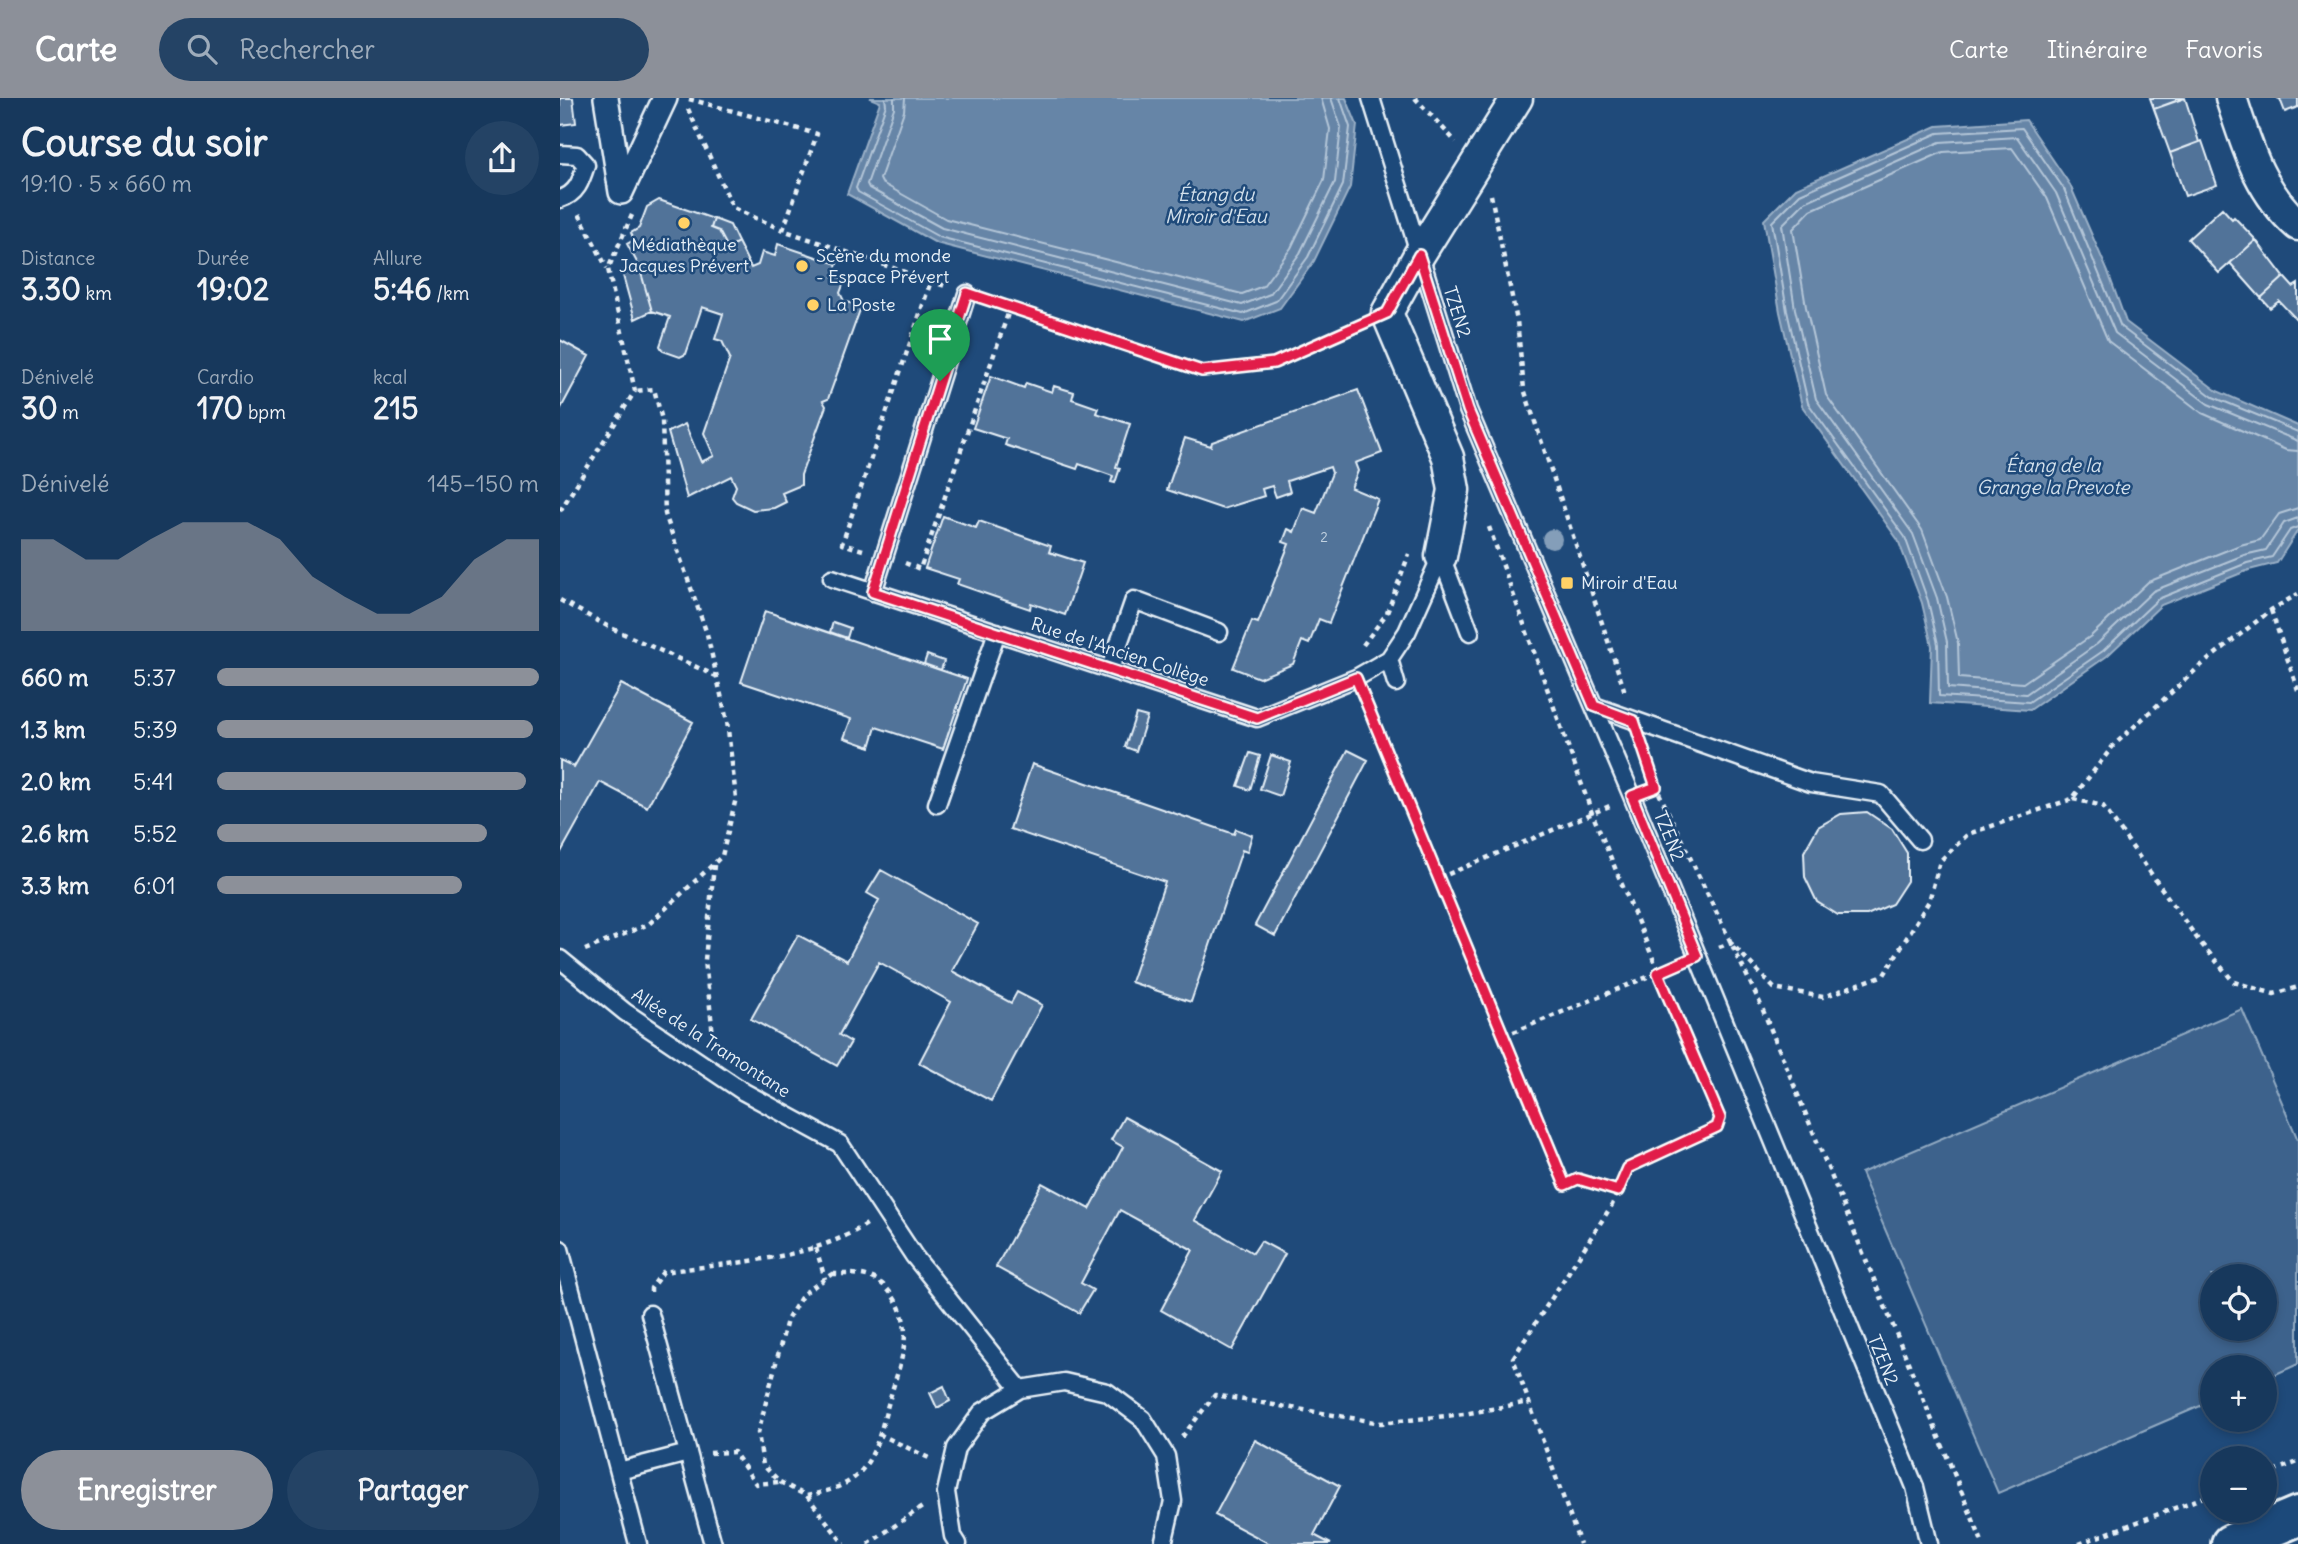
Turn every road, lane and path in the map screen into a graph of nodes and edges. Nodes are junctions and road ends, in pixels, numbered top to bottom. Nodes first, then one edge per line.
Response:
1 (606, 98) edge
2 (665, 98) edge
3 (684, 98) edge
4 (1371, 98) edge
5 (1415, 98) edge
6 (1517, 98) edge
7 (2231, 98) edge
8 (560, 154) edge
9 (1476, 167) junction
10 (565, 198) edge
11 (633, 213) dead end
12 (2298, 225) edge
13 (783, 230) junction
14 (1419, 255) junction
15 (608, 269) junction
16 (967, 293) junction
17 (1387, 313) junction
18 (635, 391) junction
19 (1454, 489) junction
20 (560, 511) edge
21 (1412, 548) dead end
22 (1441, 556) junction
23 (832, 578) dead end
24 (873, 592) junction
25 (2298, 594) edge
26 (560, 600) edge
27 (2272, 610) junction
28 (997, 632) junction
29 (1219, 632) dead end
30 (1470, 632) dead end
31 (1389, 659) junction
32 (1110, 670) junction
33 (717, 677) junction
34 (1356, 678) junction
35 (1396, 683) dead end
36 (2298, 690) edge
37 (1594, 706) junction
38 (1634, 721) junction
39 (1656, 787) junction
40 (1632, 796) junction
41 (2072, 799) junction
42 (937, 804) dead end
43 (1592, 813) junction
44 (1920, 840) dead end
45 (714, 863) junction
46 (1438, 878) junction
47 (1731, 943) junction
48 (1697, 956) junction
49 (560, 960) edge
50 (1658, 973) junction
51 (2298, 987) edge
52 (1504, 1036) junction
53 (716, 1073) junction
54 (1618, 1191) junction
55 (885, 1213) junction
56 (816, 1248) junction
57 (560, 1249) edge
58 (825, 1279) junction
59 (566, 1298) edge
60 (650, 1314) joint
61 (1020, 1389) junction
62 (1529, 1402) junction
63 (879, 1434) junction
64 (688, 1453) junction
65 (1166, 1456) junction
66 (2298, 1462) edge
67 (951, 1469) junction
68 (2277, 1469) edge
69 (619, 1471) junction
70 (780, 1482) junction
71 (946, 1492) junction
72 (807, 1496) junction
73 (2200, 1499) edge
74 (2298, 1516) edge
75 (638, 1544) edge
76 (713, 1544) edge
77 (844, 1544) edge
78 (868, 1544) edge
79 (958, 1544) edge
80 (1163, 1544) edge
81 (1580, 1544) edge
82 (1929, 1544) edge
83 (1983, 1544) edge
84 (2079, 1544) edge
85 (2231, 1544) edge

1 - 2 street
3 - 13 path
3 - 13 path
4 - 14 lane, TZEN2
5 - 9 path
6 - 9 street
7 - 12 street
8 - 10 lane
9 - 14 street
9 - 38 path
10 - 15 path
11 - 15 path
13 - 16 path
14 - 17 street
14 - 37 lane, TZEN2
15 - 18 path
16 - 17 path
16 - 24 lane
17 - 19 street
18 - 20 path
18 - 33 path
19 - 22 street
19 - 43 path
21 - 34 path
22 - 30 lane
22 - 31 lane
23 - 24 lane, Rue de l'Ancien Collège
24 - 28 lane, Rue de l'Ancien Collège
25 - 27 path
26 - 33 path
27 - 36 path
27 - 41 path
28 - 32 lane, Rue de l'Ancien Collège
28 - 42 lane
29 - 32 lane
31 - 34 lane, Rue de l'Ancien Collège
31 - 35 lane
32 - 34 lane, Rue de l'Ancien Collège
33 - 45 path
34 - 46 path
37 - 38 lane
37 - 40 lane, TZEN2
38 - 39 path
38 - 44 lane
39 - 40 path
39 - 47 path
40 - 43 path
40 - 48 lane, TZEN2
41 - 47 path
41 - 51 path
43 - 46 path
43 - 50 path
45 - 49 path
45 - 53 path
46 - 52 path
47 - 48 path
47 - 83 path
48 - 50 path
48 - 82 lane, TZEN2
49 - 53 lane, Allée de la Tramontane
50 - 52 path
50 - 54 path
52 - 54 path
53 - 55 lane, Allée de la Tramontane
54 - 62 path
55 - 56 path
55 - 61 lane, Allée de la Tramontane
56 - 58 path
56 - 60 path
57 - 59 lane
58 - 63 path
58 - 70 path
59 - 69 lane
60 - 64 lane
61 - 65 lane
61 - 67 lane
62 - 65 path
62 - 81 path
63 - 67 path
63 - 72 path
64 - 69 lane
64 - 70 path
64 - 76 lane
65 - 80 lane
66 - 68 path
67 - 71 lane
69 - 75 lane
70 - 72 path
71 - 78 path
71 - 79 lane
72 - 77 path
73 - 84 path
74 - 85 main road

